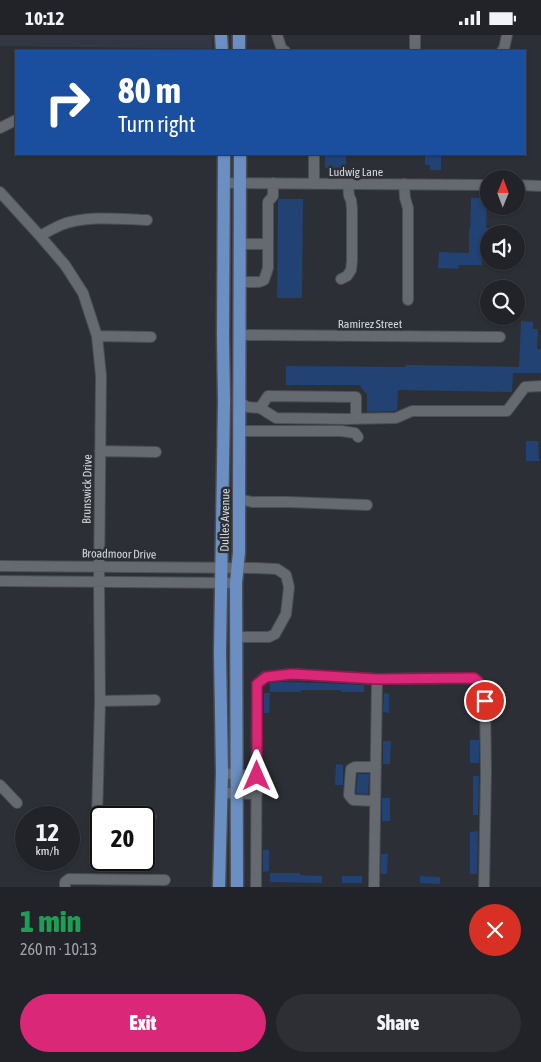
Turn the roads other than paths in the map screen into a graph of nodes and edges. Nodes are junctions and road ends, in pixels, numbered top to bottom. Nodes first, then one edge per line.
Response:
1 (221, 35) edge
2 (239, 35) edge
3 (277, 35) edge
4 (414, 35) edge
5 (507, 35) edge
6 (222, 50) edge
7 (239, 50) edge
8 (282, 50) edge
9 (414, 50) edge
10 (503, 50) edge
11 (15, 120) edge
12 (0, 128) edge
13 (224, 155) edge
14 (240, 155) edge
15 (314, 155) edge
16 (224, 183) junction
17 (239, 183) junction
18 (273, 183) junction
19 (314, 184) junction
20 (348, 184) junction
21 (404, 185) junction
22 (480, 185) edge
23 (525, 185) edge
24 (541, 186) edge
25 (0, 192) edge
26 (147, 219) dead end
27 (40, 236) junction
28 (240, 244) junction
29 (268, 245) junction
30 (341, 279) dead end
31 (240, 282) junction
32 (408, 299) dead end
33 (240, 335) junction
34 (96, 336) junction
35 (150, 337) dead end
36 (500, 337) dead end
37 (541, 386) edge
38 (224, 401) junction
39 (239, 401) junction
40 (260, 408) junction
41 (356, 419) junction
42 (239, 431) junction
43 (358, 437) dead end
44 (100, 451) junction
45 (156, 452) dead end
46 (239, 499) junction
47 (368, 505) dead end
48 (0, 566) edge
49 (99, 567) junction
50 (222, 569) junction
51 (237, 569) junction
52 (0, 581) edge
53 (99, 582) junction
54 (236, 583) junction
55 (222, 584) junction
56 (236, 637) junction
57 (377, 679) junction
58 (154, 700) dead end
59 (100, 701) junction
60 (376, 767) junction
61 (222, 773) junction
62 (237, 774) junction
63 (257, 776) junction
64 (0, 785) edge
65 (221, 793) junction
66 (236, 794) junction
67 (257, 794) junction
68 (375, 801) junction
69 (17, 803) dead end
70 (99, 806) edge
71 (165, 881) edge
72 (65, 887) edge
73 (219, 887) edge
74 (237, 887) edge
75 (256, 887) edge
76 (374, 887) edge
77 (484, 887) edge

1 - 6 main road
2 - 7 main road
3 - 8 street
4 - 9 street
5 - 10 street
11 - 12 street
13 - 16 main road, Dulles Avenue
14 - 17 main road, Dulles Avenue
15 - 19 street
16 - 17 street, Ludwig Lane
16 - 38 main road, Dulles Avenue
17 - 18 street, Ludwig Lane
17 - 28 main road, Dulles Avenue
18 - 19 street, Ludwig Lane
18 - 29 street
19 - 20 street, Ludwig Lane
20 - 21 street, Ludwig Lane
20 - 30 street
21 - 22 street, Ludwig Lane
21 - 32 street
23 - 24 street
25 - 27 street, Brunswick Drive
26 - 27 street
27 - 34 street, Brunswick Drive
28 - 29 street
28 - 31 main road, Dulles Avenue
29 - 31 street
31 - 33 main road, Dulles Avenue
33 - 36 street, Ramirez Street
33 - 39 main road, Dulles Avenue
34 - 35 street
34 - 44 street, Brunswick Drive
37 - 41 street
38 - 39 main road
38 - 50 main road, Dulles Avenue
39 - 40 street
39 - 42 main road, Dulles Avenue
40 - 41 street
40 - 41 street
42 - 43 street
42 - 46 main road, Dulles Avenue
44 - 45 street
44 - 49 street, Brunswick Drive
46 - 47 street
46 - 51 main road, Dulles Avenue
48 - 49 street, Broadmoor Drive
49 - 50 street, Broadmoor Drive
49 - 53 street, Brunswick Drive
50 - 51 street, Broadmoor Drive
50 - 55 main road, Dulles Avenue
51 - 54 main road, Dulles Avenue
51 - 56 street, Broadmoor Drive
52 - 53 street
53 - 55 street
53 - 59 street, Brunswick Drive
54 - 55 street
54 - 56 main road, Dulles Avenue
55 - 61 main road, Dulles Avenue
56 - 62 main road, Dulles Avenue
57 - 60 street
57 - 63 street
57 - 77 street
58 - 59 street
59 - 70 street, Brunswick Drive
60 - 68 street
60 - 68 street
61 - 62 street
61 - 65 main road, Dulles Avenue
62 - 63 street
62 - 66 main road, Dulles Avenue
63 - 67 street
64 - 69 street
65 - 66 street
65 - 73 main road, Dulles Avenue
66 - 67 street
66 - 74 main road, Dulles Avenue
67 - 75 street
68 - 76 street
71 - 72 street

